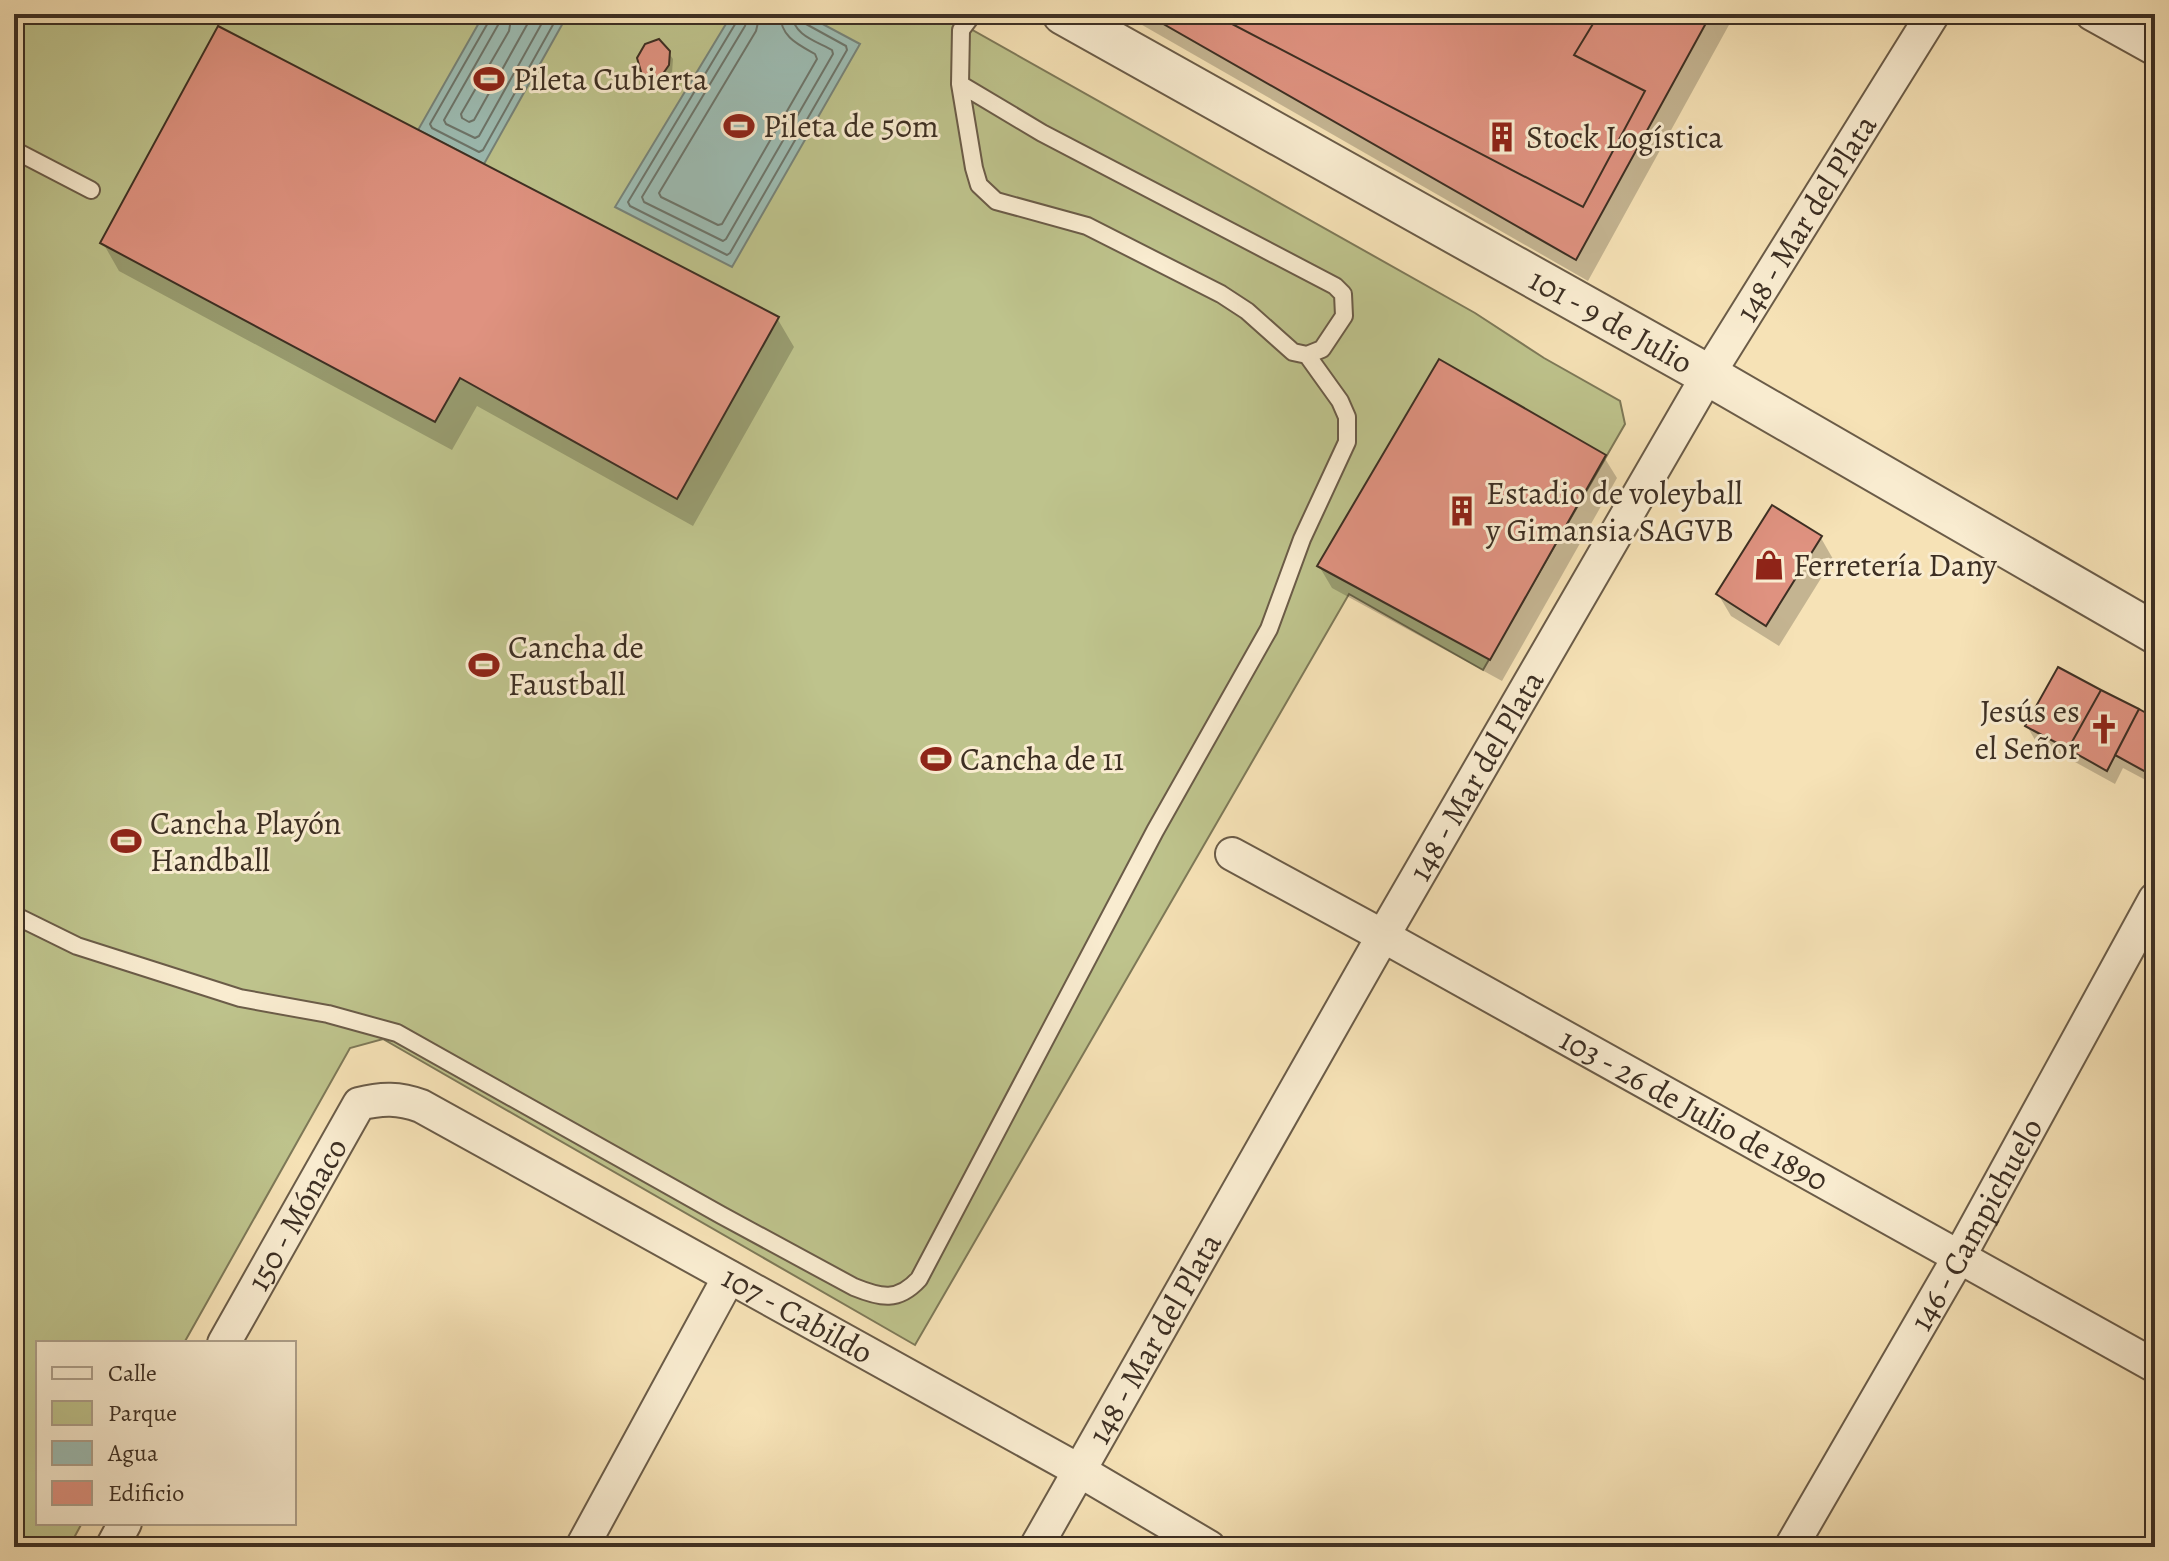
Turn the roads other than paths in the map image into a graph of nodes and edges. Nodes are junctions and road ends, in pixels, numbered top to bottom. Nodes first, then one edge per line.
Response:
1 (973, 14) edge
2 (1063, 14) edge
3 (1933, 14) edge
4 (2092, 14) edge
5 (2155, 49) edge
6 (960, 84) junction
7 (14, 150) edge
8 (91, 190) dead end
9 (1307, 355) junction
10 (1708, 375) junction
11 (2155, 633) edge
12 (1232, 854) dead end
13 (2155, 899) edge
14 (14, 915) edge
15 (1383, 936) junction
16 (378, 1099) joint
17 (1959, 1257) junction
18 (729, 1277) junction
19 (225, 1341) edge
20 (2155, 1366) edge
21 (1080, 1471) junction
22 (124, 1525) edge
23 (112, 1547) edge
24 (582, 1547) edge
25 (1036, 1547) edge
26 (1209, 1547) edge
27 (1791, 1547) edge

1 - 6 lane
2 - 10 street, 101 - 9 de Julio
3 - 10 street, 148 - Mar del Plata
4 - 5 street
6 - 9 lane
6 - 9 lane
7 - 8 lane
9 - 14 lane
10 - 11 street, 101 - 9 de Julio
10 - 15 street, 148 - Mar del Plata
12 - 15 street, 103 - 26 de Julio de 1890
13 - 17 street, 146 - Campichuelo
15 - 17 street, 103 - 26 de Julio de 1890
15 - 21 street, 148 - Mar del Plata
16 - 18 street, 107 - Cabildo
16 - 19 street, 150 - Mónaco
17 - 20 street, 103 - 26 de Julio de 1890
17 - 27 street, 146 - Campichuelo
18 - 21 street, 107 - Cabildo
18 - 24 street
21 - 25 street, 148 - Mar del Plata
21 - 26 street, 107 - Cabildo
22 - 23 street

